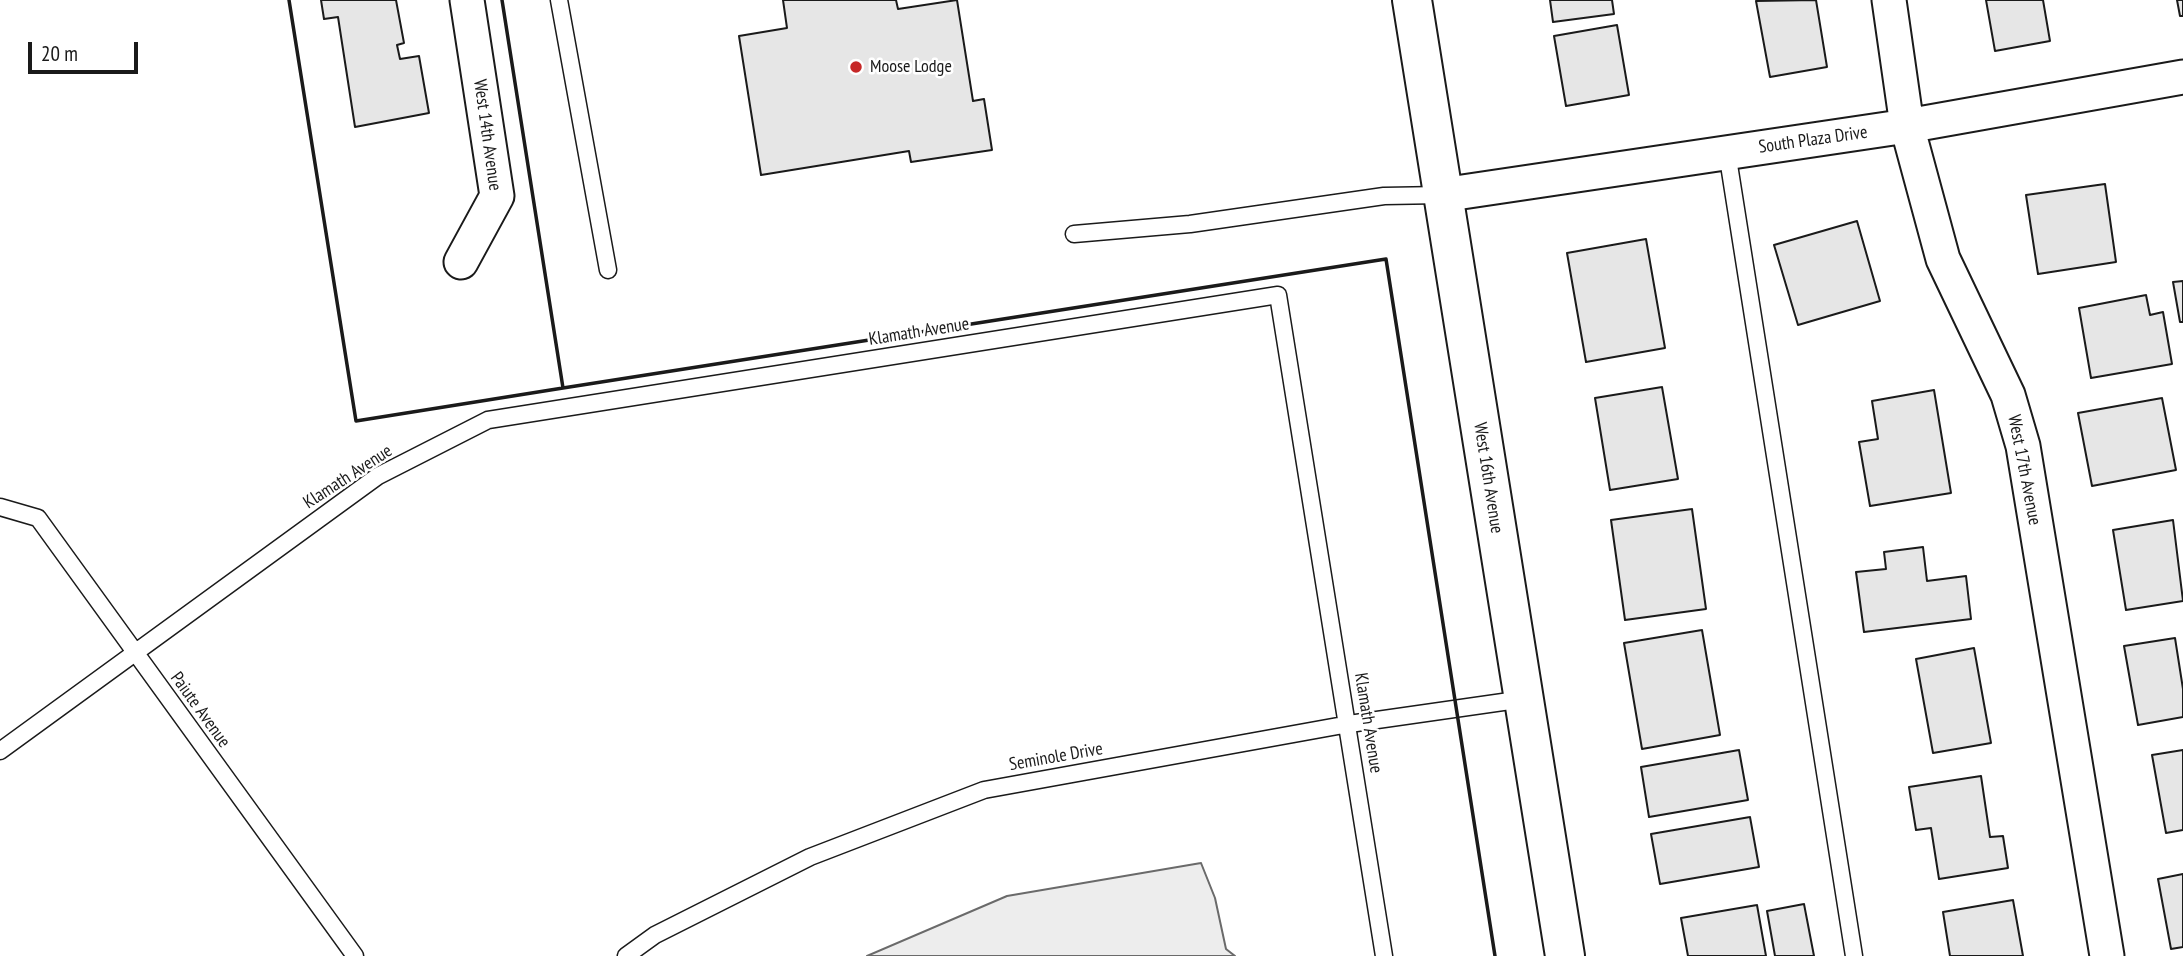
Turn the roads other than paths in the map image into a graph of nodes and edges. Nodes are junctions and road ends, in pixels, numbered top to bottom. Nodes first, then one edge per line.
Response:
1 (467, 0) edge
2 (559, 0) edge
3 (1412, 0) edge
4 (1889, 0) edge
5 (2183, 77) edge
6 (1908, 126) junction
7 (1727, 152) junction
8 (1442, 195) junction
9 (1074, 234) dead end
10 (461, 262) dead end
11 (608, 270) dead end
12 (0, 507) edge
13 (134, 652) junction
14 (1524, 699) junction
15 (1349, 724) junction
16 (0, 751) edge
17 (355, 956) edge
18 (626, 956) edge
19 (1384, 956) edge
20 (1564, 956) edge
21 (1854, 956) edge
22 (2106, 956) edge

1 - 10 street, West 14th Avenue
2 - 11 lane
3 - 8 street, West 16th Avenue
4 - 6 street, West 17th Avenue
5 - 6 street, South Plaza Drive
6 - 7 street, South Plaza Drive
6 - 22 street, West 17th Avenue
7 - 8 street, South Plaza Drive
7 - 21 lane
8 - 9 lane
8 - 14 street, West 16th Avenue
12 - 13 lane, Paiute Avenue
13 - 15 lane, Klamath Avenue
13 - 16 lane, Klamath Avenue
13 - 17 lane, Paiute Avenue
14 - 15 lane, Seminole Drive
14 - 20 street, West 16th Avenue
15 - 18 lane, Seminole Drive
15 - 19 lane, Klamath Avenue

